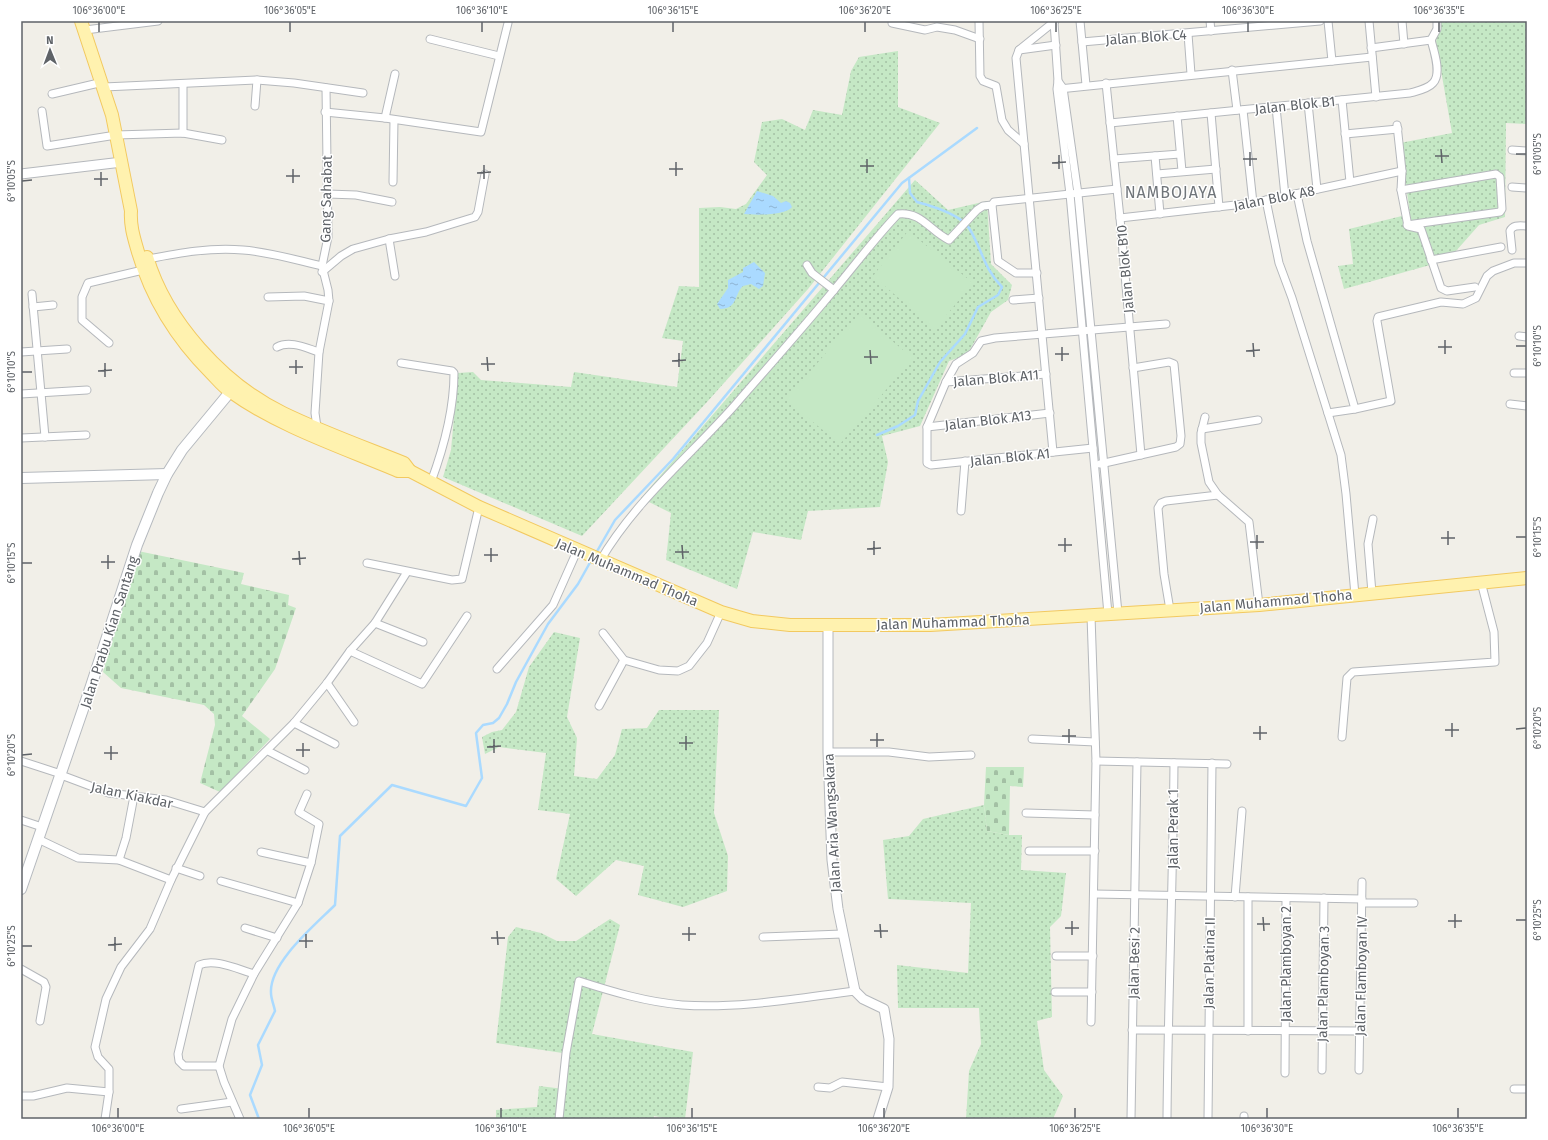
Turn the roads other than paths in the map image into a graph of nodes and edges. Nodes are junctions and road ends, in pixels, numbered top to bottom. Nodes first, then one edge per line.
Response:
1 (158, 21) edge
2 (979, 21) edge
3 (1080, 21) edge
4 (1210, 21) edge
5 (1320, 21) edge
6 (1328, 21) edge
7 (1369, 21) edge
8 (1402, 21) edge
9 (1437, 21) edge
10 (1054, 22) edge
11 (508, 23) dead end
12 (892, 23) dead end
13 (1287, 23) edge
14 (83, 25) edge
15 (1211, 31) junction
16 (1188, 34) junction
17 (430, 39) dead end
18 (980, 39) junction
19 (1431, 40) junction
20 (1082, 42) junction
21 (1404, 44) junction
22 (1056, 45) junction
23 (1371, 48) junction
24 (1019, 50) junction
25 (499, 56) junction
26 (1372, 57) junction
27 (1332, 61) junction
28 (1232, 70) junction
29 (395, 74) dead end
30 (1191, 74) junction
31 (257, 80) junction
32 (1106, 83) junction
33 (183, 84) junction
34 (103, 85) junction
35 (1086, 85) junction
36 (326, 88) junction
37 (1060, 88) junction
38 (363, 93) dead end
39 (52, 94) dead end
40 (1376, 97) junction
41 (1342, 100) junction
42 (1308, 103) junction
43 (255, 106) dead end
44 (1276, 107) junction
45 (1240, 110) junction
46 (42, 112) dead end
47 (325, 112) junction
48 (1210, 113) junction
49 (1177, 116) junction
50 (385, 118) junction
51 (394, 120) junction
52 (1110, 123) junction
53 (183, 133) junction
54 (1345, 134) junction
55 (116, 135) junction
56 (222, 140) dead end
57 (1024, 144) junction
58 (1512, 150) dead end
59 (1527, 151) edge
60 (1180, 154) junction
61 (1155, 156) junction
62 (1114, 159) junction
63 (122, 162) junction
64 (1216, 169) junction
65 (1402, 171) junction
66 (1182, 172) junction
67 (21, 174) edge
68 (485, 174) dead end
69 (1157, 174) junction
70 (393, 182) dead end
71 (1350, 182) junction
72 (1512, 187) dead end
73 (1527, 188) edge
74 (1117, 189) junction
75 (1317, 189) junction
76 (1401, 190) junction
77 (328, 194) junction
78 (1074, 194) junction
79 (1297, 194) junction
80 (1285, 196) junction
81 (1030, 199) junction
82 (1266, 200) junction
83 (392, 202) dead end
84 (1252, 203) junction
85 (992, 205) junction
86 (1219, 207) junction
87 (1160, 214) junction
88 (1120, 218) junction
89 (1408, 225) junction
90 (1527, 226) edge
91 (389, 239) junction
92 (1501, 247) dead end
93 (1512, 250) dead end
94 (1431, 260) junction
95 (1527, 263) edge
96 (146, 264) junction
97 (807, 265) dead end
98 (322, 269) junction
99 (1036, 273) junction
100 (395, 276) dead end
101 (1475, 288) dead end
102 (834, 290) junction
103 (32, 294) dead end
104 (268, 297) dead end
105 (1039, 298) junction
106 (1013, 300) dead end
107 (329, 301) junction
108 (53, 305) dead end
109 (33, 307) junction
110 (1166, 324) dead end
111 (1129, 327) junction
112 (1082, 331) junction
113 (1090, 331) junction
114 (1042, 335) junction
115 (109, 343) dead end
116 (277, 347) dead end
117 (67, 349) dead end
118 (37, 351) junction
119 (21, 352) edge
120 (319, 352) junction
121 (202, 358) junction
122 (401, 363) dead end
123 (1133, 368) junction
124 (1514, 373) dead end
125 (1046, 374) junction
126 (1527, 374) edge
127 (946, 382) junction
128 (87, 390) dead end
129 (230, 392) junction
130 (41, 393) junction
131 (21, 394) edge
132 (1510, 404) dead end
133 (1527, 406) edge
134 (1355, 409) junction
135 (1050, 413) junction
136 (1328, 413) junction
137 (280, 416) junction
138 (1205, 417) dead end
139 (1258, 420) dead end
140 (317, 427) junction
141 (927, 427) junction
142 (1202, 430) junction
143 (86, 436) dead end
144 (45, 437) junction
145 (21, 438) edge
146 (1093, 448) junction
147 (1053, 452) junction
148 (1141, 455) junction
149 (965, 461) junction
150 (1095, 464) junction
151 (1104, 464) junction
152 (410, 471) junction
153 (167, 474) junction
154 (21, 478) edge
155 (432, 482) junction
156 (1218, 496) junction
157 (479, 507) junction
158 (961, 511) dead end
159 (1373, 519) dead end
160 (579, 551) junction
161 (598, 560) junction
162 (367, 563) dead end
163 (407, 572) junction
164 (1527, 578) edge
165 (1481, 582) junction
166 (1372, 593) junction
167 (1355, 595) junction
168 (1259, 605) junction
169 (1170, 610) junction
170 (721, 612) junction
171 (1113, 614) junction
172 (467, 616) dead end
173 (1091, 616) junction
174 (375, 624) junction
175 (828, 626) junction
176 (603, 633) dead end
177 (423, 642) dead end
178 (350, 651) junction
179 (624, 660) junction
180 (497, 669) dead end
181 (327, 683) junction
182 (599, 706) dead end
183 (354, 722) dead end
184 (294, 723) junction
185 (1342, 737) dead end
186 (1032, 739) dead end
187 (1095, 742) junction
188 (335, 744) dead end
189 (268, 751) junction
190 (828, 752) junction
191 (971, 755) dead end
192 (21, 761) edge
193 (1096, 762) junction
194 (1137, 762) junction
195 (1174, 763) junction
196 (1212, 763) junction
197 (1227, 764) dead end
198 (305, 770) dead end
199 (59, 774) junction
200 (307, 794) dead end
201 (134, 796) junction
202 (1242, 811) dead end
203 (205, 812) junction
204 (1026, 813) dead end
205 (1095, 814) junction
206 (21, 820) edge
207 (42, 827) junction
208 (38, 839) junction
209 (1095, 850) junction
210 (1029, 851) dead end
211 (261, 852) dead end
212 (119, 860) junction
213 (311, 862) junction
214 (176, 868) junction
215 (200, 876) dead end
216 (171, 880) junction
217 (221, 881) dead end
218 (1362, 882) dead end
219 (21, 889) edge
220 (1094, 894) junction
221 (1135, 895) junction
222 (1172, 896) junction
223 (1210, 896) junction
224 (1235, 897) junction
225 (1248, 897) junction
226 (1286, 898) junction
227 (1324, 898) junction
228 (1362, 901) junction
229 (1414, 902) dead end
230 (298, 903) junction
231 (245, 928) dead end
232 (842, 934) junction
233 (762, 937) dead end
234 (277, 938) junction
235 (1056, 956) dead end
236 (1093, 956) junction
237 (21, 969) edge
238 (254, 974) junction
239 (855, 991) junction
240 (1055, 992) dead end
241 (1092, 992) junction
242 (40, 1022) dead end
243 (1091, 1022) dead end
244 (1132, 1030) junction
245 (1167, 1030) junction
246 (1209, 1030) junction
247 (1248, 1030) junction
248 (1285, 1031) junction
249 (1322, 1031) junction
250 (1360, 1031) junction
251 (219, 1066) junction
252 (1322, 1070) dead end
253 (1359, 1070) dead end
254 (1285, 1073) dead end
255 (818, 1087) dead end
256 (888, 1087) junction
257 (1514, 1089) dead end
258 (1527, 1089) edge
259 (109, 1092) junction
260 (21, 1096) edge
261 (232, 1102) junction
262 (181, 1108) dead end
263 (105, 1119) edge
264 (240, 1119) edge
265 (559, 1119) edge
266 (878, 1119) edge
267 (1131, 1119) edge
268 (1167, 1119) edge
269 (1208, 1119) edge

1 - 14 street
2 - 18 street
3 - 20 street
4 - 15 street
5 - 13 street, Jalan Blok C4
6 - 27 street
7 - 23 street
8 - 21 street
9 - 19 street
10 - 22 street
10 - 24 street
11 - 25 street
12 - 18 street
13 - 15 street, Jalan Blok C4
14 - 34 main road, Jalan Muhammad Thoha
15 - 16 street, Jalan Blok C4
16 - 20 street, Jalan Blok C4
16 - 30 street
17 - 25 street
18 - 57 street
19 - 21 street
19 - 40 street, Jalan Blok B1
20 - 35 street
21 - 23 street
22 - 24 street
22 - 37 street
23 - 26 street
24 - 57 street
25 - 51 street
26 - 27 street
26 - 40 street
27 - 28 street
28 - 30 street
28 - 45 street
29 - 50 street
30 - 32 street
31 - 33 street
31 - 36 street
31 - 43 street
32 - 35 street
32 - 52 street, Jalan Blok B10
33 - 34 street
33 - 53 street
34 - 39 street
34 - 55 main road, Jalan Muhammad Thoha
35 - 37 street
36 - 38 street
36 - 47 street, Gang Sahabat
37 - 78 street
40 - 41 street, Jalan Blok B1
41 - 42 street, Jalan Blok B1
41 - 54 street
42 - 44 street, Jalan Blok B1
42 - 75 street
44 - 45 street, Jalan Blok B1
44 - 80 street
45 - 48 street, Jalan Blok B1
45 - 84 street
46 - 55 street
47 - 50 street
47 - 77 street, Gang Sahabat
48 - 49 street, Jalan Blok B1
48 - 64 street
49 - 52 street, Jalan Blok B1
49 - 60 street
50 - 51 street
51 - 70 street
52 - 62 street, Jalan Blok B10
53 - 55 street
53 - 56 street
54 - 65 street
54 - 71 street
55 - 63 main road, Jalan Muhammad Thoha
57 - 81 street
58 - 59 street
60 - 61 street
60 - 66 street
61 - 62 street
61 - 69 street
62 - 74 street, Jalan Blok B10
63 - 67 street
63 - 96 main road, Jalan Muhammad Thoha
64 - 66 street
64 - 86 street
65 - 71 street, Jalan Blok A8
65 - 76 street
66 - 69 street
68 - 91 street
69 - 87 street
71 - 75 street, Jalan Blok A8
72 - 73 street
74 - 78 street
74 - 88 street, Jalan Blok B10
75 - 79 street, Jalan Blok A8
76 - 89 street
76 - 89 street
77 - 83 street
77 - 98 street, Gang Sahabat
78 - 81 street
78 - 112 street
78 - 113 street
79 - 80 street, Jalan Blok A8
79 - 134 street
80 - 82 street, Jalan Blok A8
81 - 85 street
81 - 99 street
82 - 84 street, Jalan Blok A8
82 - 136 street
84 - 86 street, Jalan Blok A8
85 - 99 street
85 - 102 street
86 - 87 street, Jalan Blok A8
87 - 88 street, Jalan Blok A8
88 - 111 street, Jalan Blok B10
89 - 94 street
90 - 93 street
91 - 98 street
91 - 100 street
92 - 94 street
94 - 101 street
95 - 134 street
96 - 98 street
96 - 115 street
96 - 121 main road, Jalan Muhammad Thoha
97 - 102 street
98 - 107 street, Gang Sahabat
99 - 105 street
102 - 161 street
103 - 109 street
104 - 107 street
105 - 106 street
105 - 114 street
107 - 120 street, Gang Sahabat
108 - 109 street
109 - 118 street
110 - 111 street
111 - 113 street
111 - 123 street, Jalan Blok B10
112 - 113 street
112 - 114 street
112 - 146 street
113 - 151 street
114 - 125 street
114 - 127 street
116 - 120 street
117 - 118 street
118 - 119 street
118 - 130 street
120 - 140 street, Gang Sahabat
121 - 129 main road, Jalan Muhammad Thoha
121 - 137 main road, Jalan Muhammad Thoha
122 - 155 street
123 - 148 street, Jalan Blok B10
123 - 148 street
124 - 126 street
125 - 127 street, Jalan Blok A11
125 - 135 street
127 - 141 street
128 - 130 street
129 - 137 main road, Jalan Muhammad Thoha
129 - 153 main road, Jalan Prabu Kian Santang
130 - 131 street
130 - 144 street
132 - 133 street
134 - 136 street
135 - 141 street, Jalan Blok A13
135 - 147 street
136 - 167 street
137 - 140 main road, Jalan Muhammad Thoha
137 - 152 main road, Jalan Muhammad Thoha
138 - 142 street
139 - 142 street
140 - 152 main road, Jalan Muhammad Thoha
141 - 149 street, Jalan Blok A1
142 - 156 street
143 - 144 street
144 - 145 street
146 - 147 street, Jalan Blok A1
146 - 150 street
147 - 149 street, Jalan Blok A1
148 - 151 street
149 - 158 street
150 - 151 street
150 - 171 street
151 - 171 street
152 - 155 main road, Jalan Muhammad Thoha
153 - 154 main road
153 - 199 main road, Jalan Prabu Kian Santang
155 - 157 main road, Jalan Muhammad Thoha
156 - 168 street
156 - 169 street
157 - 160 main road, Jalan Muhammad Thoha
157 - 163 street
159 - 166 street
160 - 161 main road, Jalan Muhammad Thoha
160 - 180 street
161 - 170 main road, Jalan Muhammad Thoha
162 - 163 street
163 - 174 street
164 - 165 main road, Jalan Muhammad Thoha
165 - 166 main road, Jalan Muhammad Thoha
165 - 185 street
166 - 167 main road, Jalan Muhammad Thoha
167 - 168 main road, Jalan Muhammad Thoha
168 - 169 main road, Jalan Muhammad Thoha
169 - 171 main road, Jalan Muhammad Thoha
170 - 175 main road, Jalan Muhammad Thoha
170 - 179 street
171 - 173 main road, Jalan Muhammad Thoha
172 - 178 street
173 - 175 main road, Jalan Muhammad Thoha
173 - 187 street
174 - 177 street
174 - 178 street
175 - 190 street, Jalan Aria Wangsakara
176 - 179 street
178 - 181 street
179 - 182 street
181 - 183 street
181 - 184 street
184 - 188 street
184 - 189 street
186 - 187 street
187 - 193 street
189 - 198 street
189 - 203 street
190 - 191 street
190 - 232 street, Jalan Aria Wangsakara
192 - 199 street, Jalan Kiakdar
193 - 194 street
193 - 205 street
194 - 195 street
194 - 221 street, Jalan Besi 2
195 - 196 street
195 - 222 street, Jalan Perak 1
196 - 197 street
196 - 223 street, Jalan Platina II
199 - 201 street, Jalan Kiakdar
199 - 207 main road, Jalan Prabu Kian Santang
200 - 213 street
201 - 203 street, Jalan Kiakdar
201 - 212 street
202 - 224 street
203 - 214 street
204 - 205 street
205 - 209 street
206 - 207 street
207 - 208 main road, Jalan Prabu Kian Santang
208 - 212 street
208 - 219 main road, Jalan Prabu Kian Santang
209 - 210 street
209 - 220 street
211 - 213 street
212 - 216 street
213 - 230 street
214 - 215 street
214 - 216 street
216 - 259 street
217 - 230 street
218 - 228 street, Jalan Flamboyan IV
220 - 221 street
220 - 236 street
221 - 222 street
221 - 244 street, Jalan Besi 2
222 - 223 street
222 - 245 street, Jalan Perak 1
223 - 224 street
223 - 246 street, Jalan Platina II
224 - 225 street
225 - 226 street
225 - 247 street
226 - 227 street
226 - 248 street, Jalan Plamboyan 2
227 - 228 street
227 - 249 street, Jalan Plamboyan 3
228 - 229 street
228 - 250 street, Jalan Flamboyan IV
230 - 234 street
231 - 234 street
232 - 233 street
232 - 239 street, Jalan Aria Wangsakara
234 - 238 street
235 - 236 street
236 - 241 street
237 - 242 street
238 - 251 street
238 - 251 street
239 - 256 street
239 - 265 street
240 - 241 street
241 - 243 street
244 - 245 street
244 - 267 street, Jalan Besi 2
245 - 246 street
245 - 268 street, Jalan Perak 1
246 - 247 street
246 - 269 street, Jalan Platina II
247 - 248 street
248 - 249 street
248 - 254 street, Jalan Plamboyan 2
249 - 250 street
249 - 252 street, Jalan Plamboyan 3
250 - 253 street, Jalan Flamboyan IV
251 - 261 street
255 - 256 street
256 - 266 street
257 - 258 street
259 - 260 street
259 - 263 street
261 - 262 street
261 - 264 street

